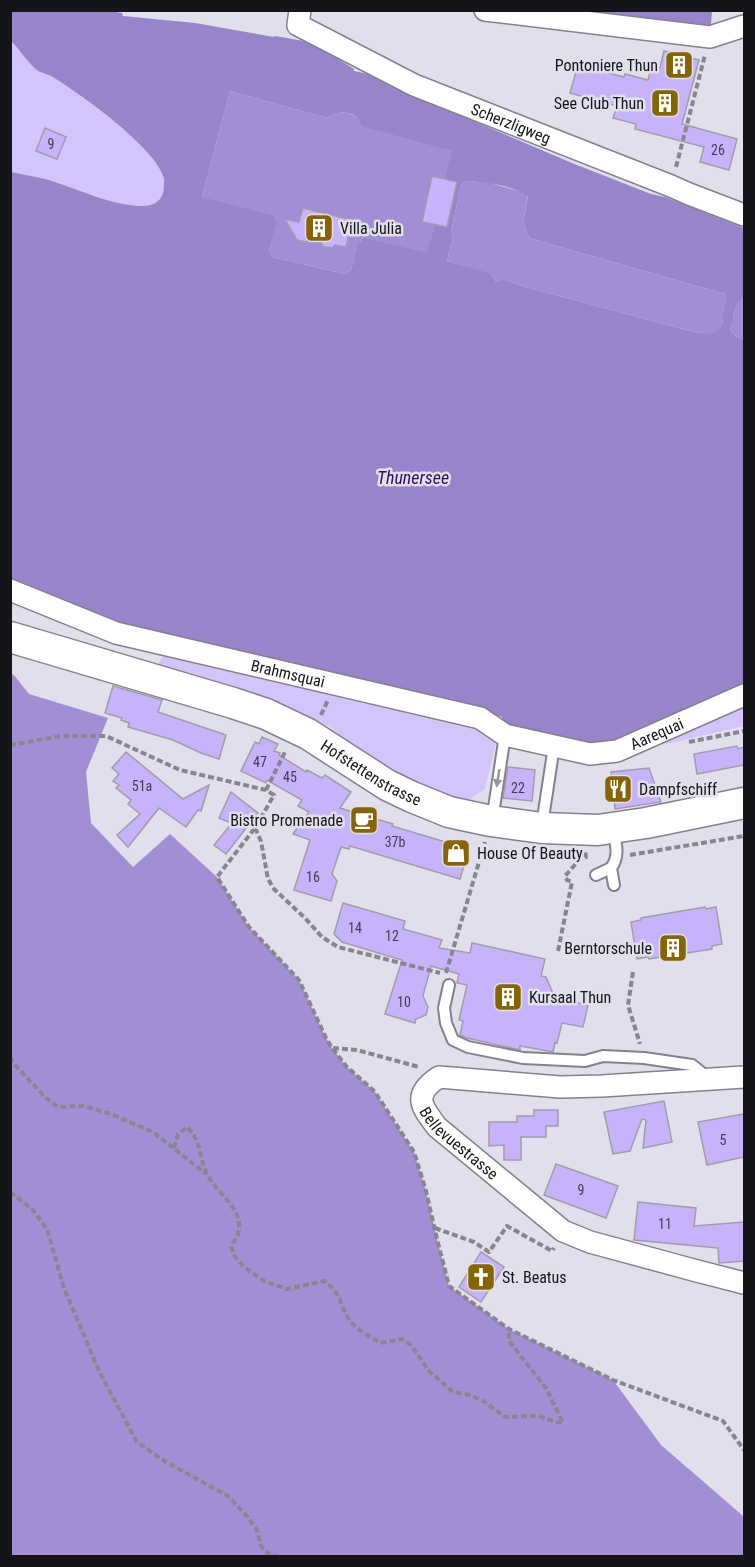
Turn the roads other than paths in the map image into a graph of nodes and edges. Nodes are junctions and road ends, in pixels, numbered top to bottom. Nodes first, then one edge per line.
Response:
1 (300, 10) edge
2 (485, 10) edge
3 (744, 26) edge
4 (744, 215) edge
5 (10, 590) edge
6 (10, 637) edge
7 (744, 695) edge
8 (505, 735) junction
9 (560, 747) junction
10 (744, 803) edge
11 (542, 828) junction
12 (489, 829) junction
13 (613, 829) junction
14 (611, 868) junction
15 (596, 875) dead end
16 (614, 885) dead end
17 (449, 986) dead end
18 (744, 1077) edge
19 (710, 1079) junction
20 (744, 1283) edge

1 - 4 street, Scherzligweg
2 - 3 street
5 - 8 street, Brahmsquai
6 - 12 main road, Hofstettenstrasse
7 - 9 street, Aarequai
8 - 9 street, Brahmsquai
8 -> 12 lane
9 - 11 lane
10 - 13 main road, Hofstettenstrasse
11 - 12 main road, Hofstettenstrasse
11 - 13 main road, Hofstettenstrasse
13 - 14 lane
14 - 15 lane
14 - 16 lane
17 - 19 lane
18 - 19 street, Bellevuestrasse
19 - 20 street, Bellevuestrasse

